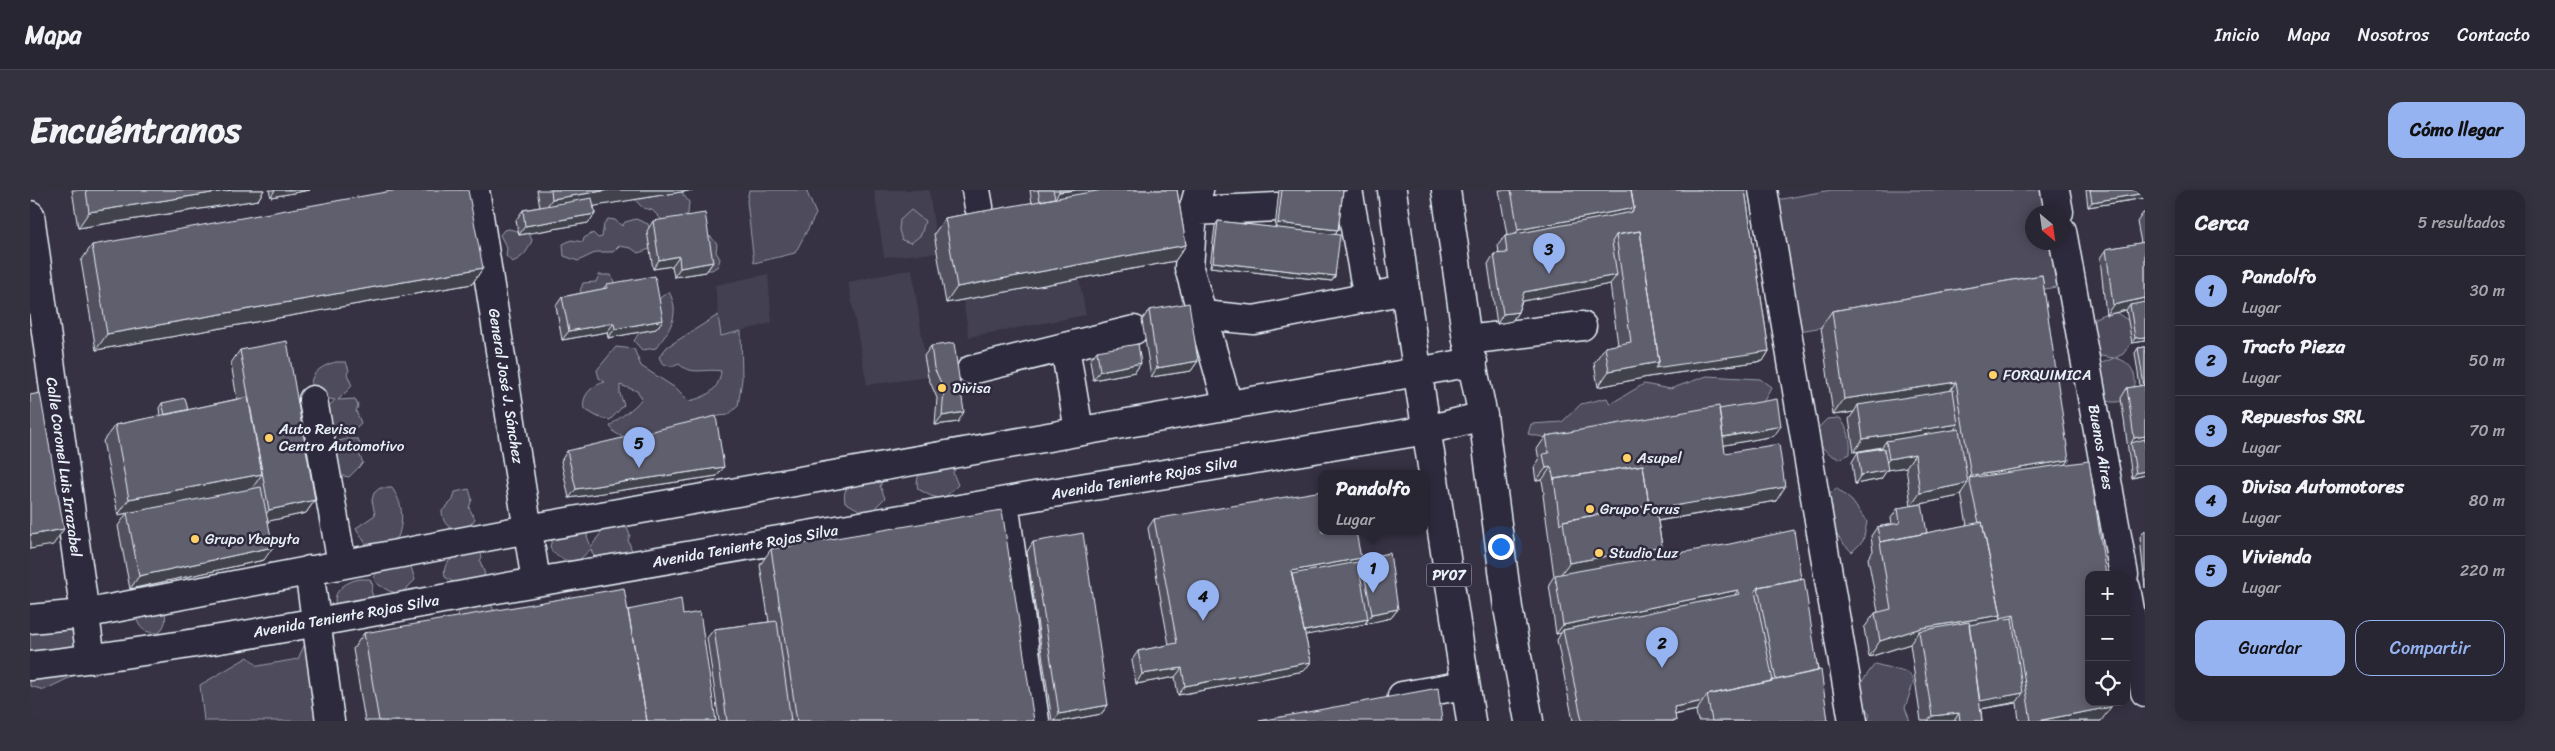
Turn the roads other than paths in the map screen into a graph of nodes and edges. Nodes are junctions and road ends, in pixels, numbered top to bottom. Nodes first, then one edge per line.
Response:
1 (475, 190) edge
2 (1392, 190) edge
3 (1446, 190) edge
4 (1763, 190) edge
5 (2055, 190) edge
6 (1346, 200) edge
7 (1196, 201) edge
8 (2058, 205) edge
9 (1277, 207) dead end
10 (30, 214) edge
11 (2065, 250) edge
12 (1405, 290) junction
13 (1368, 298) junction
14 (1203, 316) junction
15 (1582, 326) dead end
16 (1134, 330) dead end
17 (1065, 347) junction
18 (1470, 351) junction
19 (971, 370) dead end
20 (1419, 370) junction
21 (313, 400) dead end
22 (1228, 405) junction
23 (1471, 419) junction
24 (1427, 430) junction
25 (1079, 431) junction
26 (1004, 502) junction
27 (528, 529) junction
28 (342, 564) junction
29 (309, 570) junction
30 (2123, 571) edge
31 (536, 582) junction
32 (2130, 610) edge
33 (83, 614) junction
34 (30, 619) edge
35 (316, 622) junction
36 (91, 659) junction
37 (30, 666) edge
38 (1465, 685) junction
39 (2145, 692) edge
40 (1377, 700) edge
41 (330, 721) edge
42 (1035, 721) edge
43 (1470, 721) edge
44 (1529, 721) edge
45 (1853, 721) edge

1 - 27 main road, General José J. Sánchez
2 - 12 main road, PY07
3 - 18 main road
4 - 45 main road
5 - 8 main road
6 - 13 main road
7 - 9 main road
7 - 14 main road
10 - 33 main road, Calle Coronel Luis Irrazabel
11 - 30 main road, Buenos Aires
12 - 13 main road
12 - 20 main road, PY07
13 - 14 main road
14 - 22 main road
15 - 18 main road
16 - 17 main road
17 - 19 main road
17 - 25 main road
18 - 20 main road
18 - 23 main road
20 - 22 main road
20 - 24 main road, PY07
21 - 28 main road
22 - 25 main road
23 - 24 main road, Avenida Teniente Rojas Silva
23 - 44 main road
24 - 26 main road, Avenida Teniente Rojas Silva
24 - 38 main road, PY07
25 - 27 main road
26 - 31 main road, Avenida Teniente Rojas Silva
26 - 42 main road
27 - 28 main road
27 - 31 main road, General José J. Sánchez
28 - 29 main road
29 - 33 main road
29 - 35 main road
31 - 35 main road, Avenida Teniente Rojas Silva
32 - 39 main road
33 - 34 main road
33 - 36 main road, Calle Coronel Luis Irrazabel
35 - 36 main road, Avenida Teniente Rojas Silva
35 - 41 main road
36 - 37 main road, Avenida Teniente Rojas Silva
38 - 40 main road
38 - 43 main road, PY07

